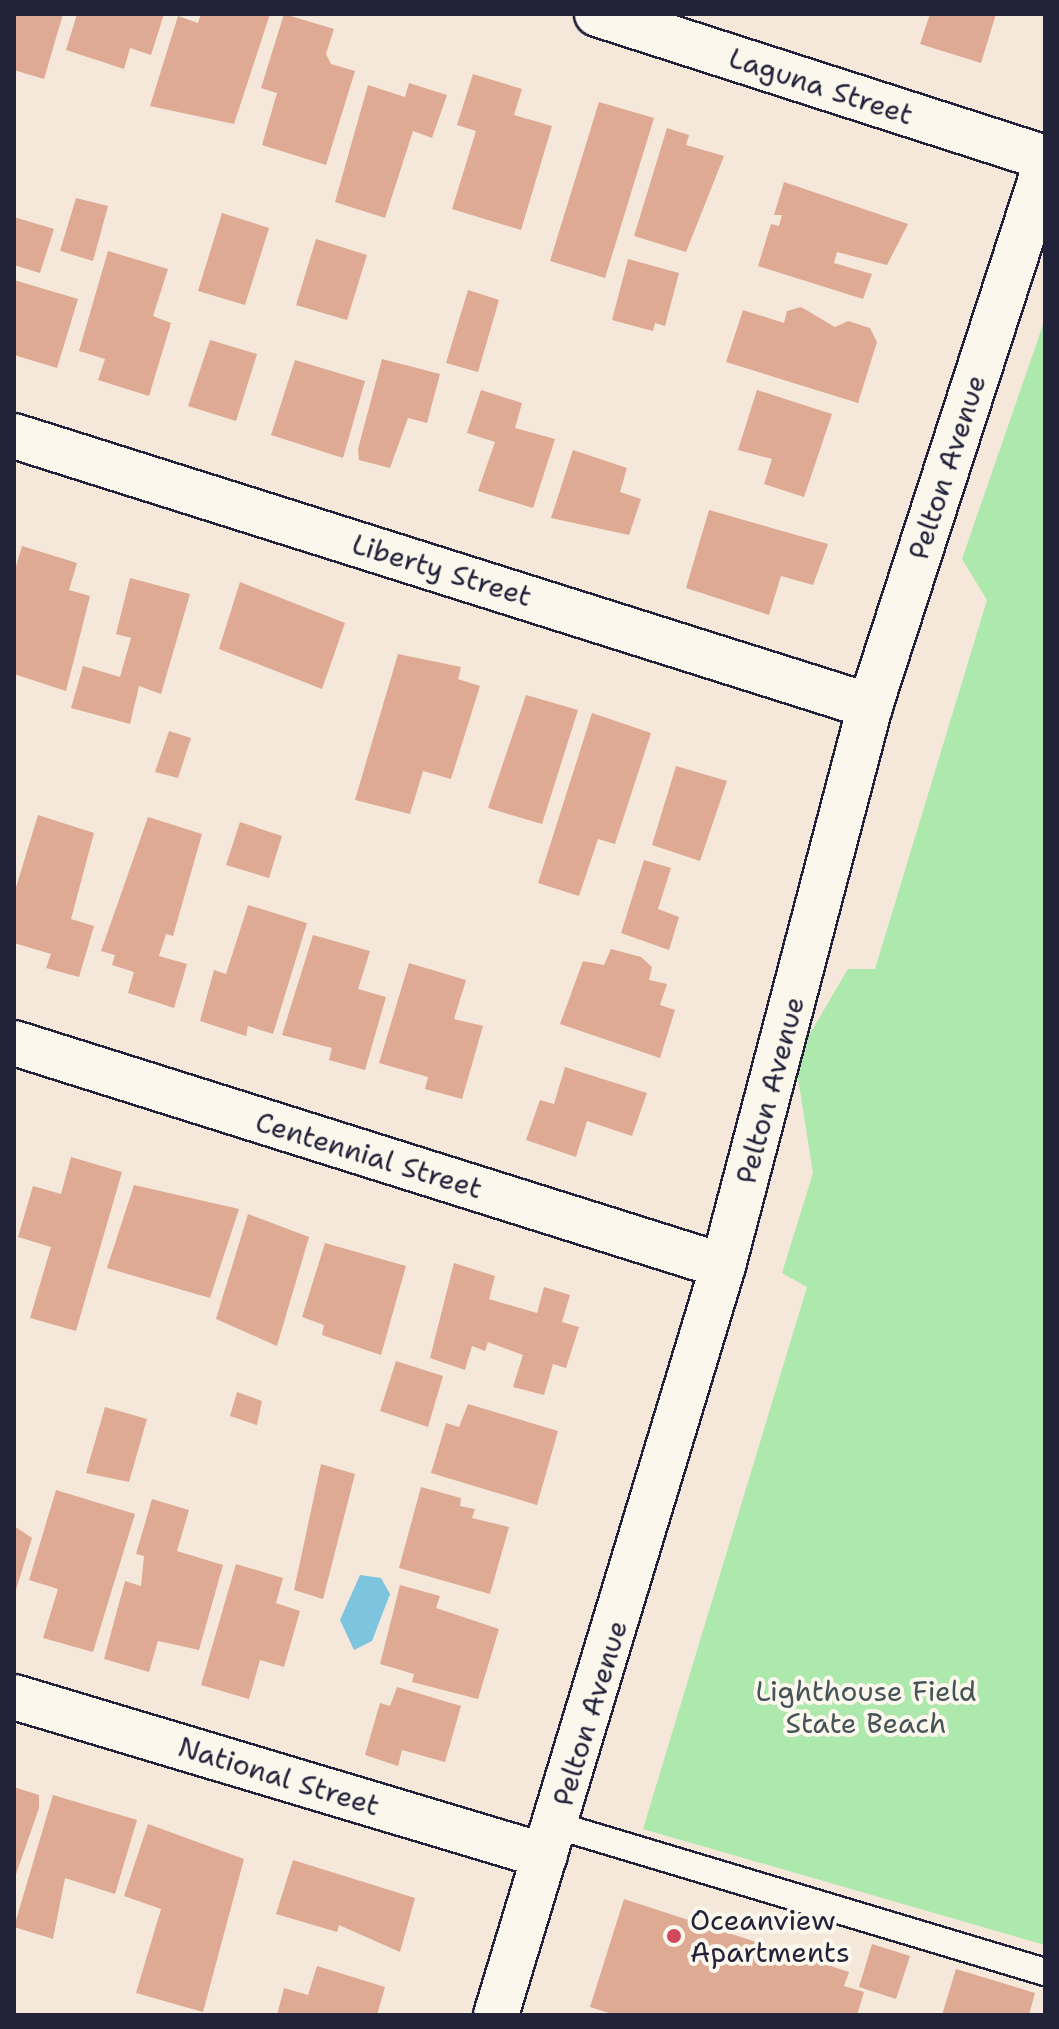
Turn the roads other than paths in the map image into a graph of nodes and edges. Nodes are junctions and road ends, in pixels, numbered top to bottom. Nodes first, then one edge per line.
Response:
1 (597, 14) edge
2 (1045, 158) edge
3 (1045, 166) edge
4 (14, 436) edge
5 (870, 706) junction
6 (14, 1043) edge
7 (723, 1266) junction
8 (14, 1697) edge
9 (550, 1840) junction
10 (1045, 1972) edge
11 (496, 2015) edge

1 - 2 street, Laguna Street
3 - 5 street, Pelton Avenue
4 - 5 street, Liberty Street
5 - 7 street, Pelton Avenue
6 - 7 street, Centennial Street
7 - 9 street, Pelton Avenue
8 - 9 street, National Street
9 - 10 lane
9 - 11 street, Pelton Avenue

